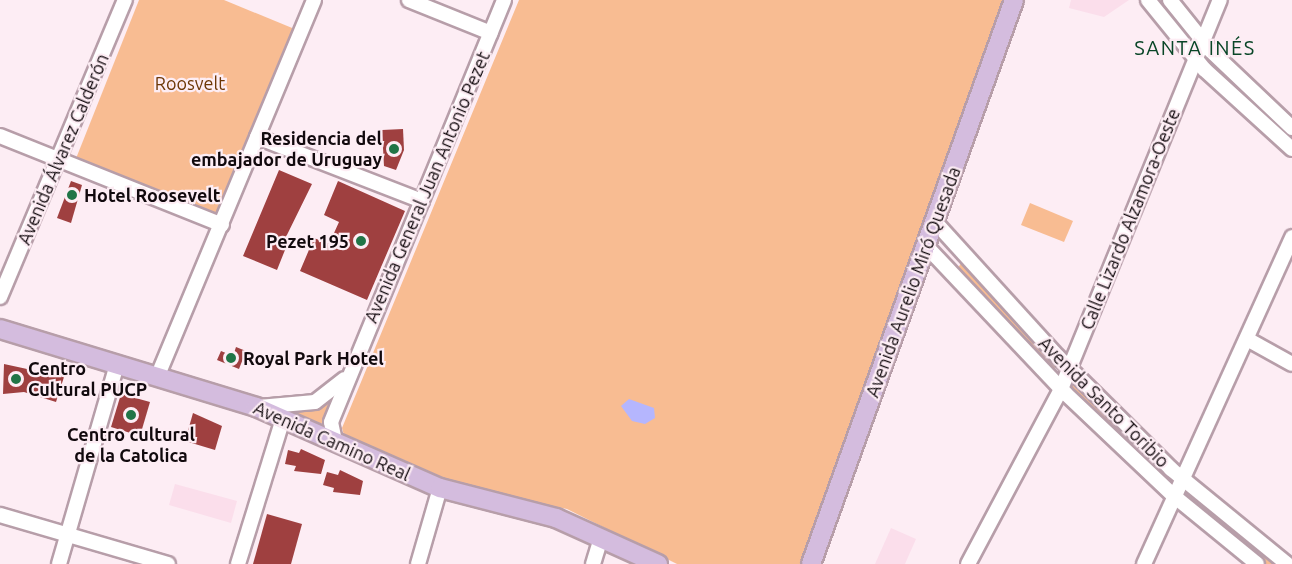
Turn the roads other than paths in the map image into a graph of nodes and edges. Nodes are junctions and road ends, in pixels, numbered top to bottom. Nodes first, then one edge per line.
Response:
1 (125, 0) edge
2 (314, 0) edge
3 (410, 0) edge
4 (504, 0) edge
5 (1014, 0) edge
6 (1148, 0) edge
7 (1170, 0) edge
8 (1220, 0) edge
9 (491, 33) junction
10 (1202, 41) junction
11 (1195, 60) junction
12 (1292, 128) edge
13 (0, 136) edge
14 (257, 137) junction
15 (1292, 149) edge
16 (60, 159) junction
17 (422, 201) junction
18 (936, 224) junction
19 (222, 225) junction
20 (1292, 237) edge
21 (927, 247) junction
22 (966, 256) junction
23 (952, 270) junction
24 (0, 297) edge
25 (0, 329) edge
26 (1247, 339) junction
27 (117, 364) junction
28 (1292, 364) edge
29 (1069, 369) junction
30 (350, 373) junction
31 (158, 375) junction
32 (1061, 389) junction
33 (256, 407) junction
34 (283, 419) junction
35 (335, 441) junction
36 (1183, 480) junction
37 (440, 488) junction
38 (1174, 496) junction
39 (0, 515) edge
40 (68, 535) junction
41 (601, 537) junction
42 (59, 564) edge
43 (168, 564) edge
44 (238, 564) edge
45 (418, 564) edge
46 (593, 564) edge
47 (658, 564) edge
48 (811, 564) edge
49 (968, 564) edge
50 (1144, 564) edge
51 (1257, 564) edge
52 (1287, 564) edge

1 - 16 street, Avenida Álvarez Calderón
2 - 14 street
3 - 9 street
4 - 9 street, Avenida General Juan Antonio Pezet
5 - 18 main road, Avenida Aurelio Miró Quesada
6 - 11 street
7 - 10 street
8 - 10 street, Calle Lizardo Alzamora-Oeste
9 - 17 street, Avenida General Juan Antonio Pezet
10 - 11 street, Calle Lizardo Alzamora-Oeste
10 - 12 street
11 - 15 street
11 - 29 street, Calle Lizardo Alzamora-Oeste
13 - 16 street
14 - 17 street
14 - 19 street
16 - 19 street
16 - 24 street, Avenida Álvarez Calderón
17 - 30 street, Avenida General Juan Antonio Pezet
18 - 21 main road, Avenida Aurelio Miró Quesada
18 - 22 street, Avenida Santo Toribio
19 - 31 street
20 - 26 street
21 - 23 street, Avenida Santo Toribio
21 - 48 main road, Avenida Aurelio Miró Quesada
22 - 23 street
22 - 29 street, Avenida Santo Toribio
23 - 32 street, Avenida Santo Toribio
25 - 27 main road, Avenida Camino Real
26 - 28 street
26 - 36 street
27 - 31 main road, Avenida Camino Real
27 - 40 street
29 - 32 street, Calle Lizardo Alzamora-Oeste
29 - 36 street, Avenida Santo Toribio
30 - 33 street, Avenida General Juan Antonio Pezet
30 - 35 street, Avenida General Juan Antonio Pezet
31 - 33 main road, Avenida Camino Real
32 - 38 street, Avenida Santo Toribio
32 - 49 street, Calle Lizardo Alzamora-Oeste
33 - 34 main road, Avenida Camino Real
34 - 35 main road, Avenida Camino Real
34 - 44 street
35 - 37 main road, Avenida Camino Real
36 - 38 street
36 - 52 street, Avenida Santo Toribio
37 - 41 main road, Avenida Camino Real
37 - 45 street
38 - 50 street
38 - 51 street, Avenida Santo Toribio
39 - 40 street
40 - 42 street
40 - 43 street
41 - 46 street
41 - 47 main road, Avenida Camino Real

